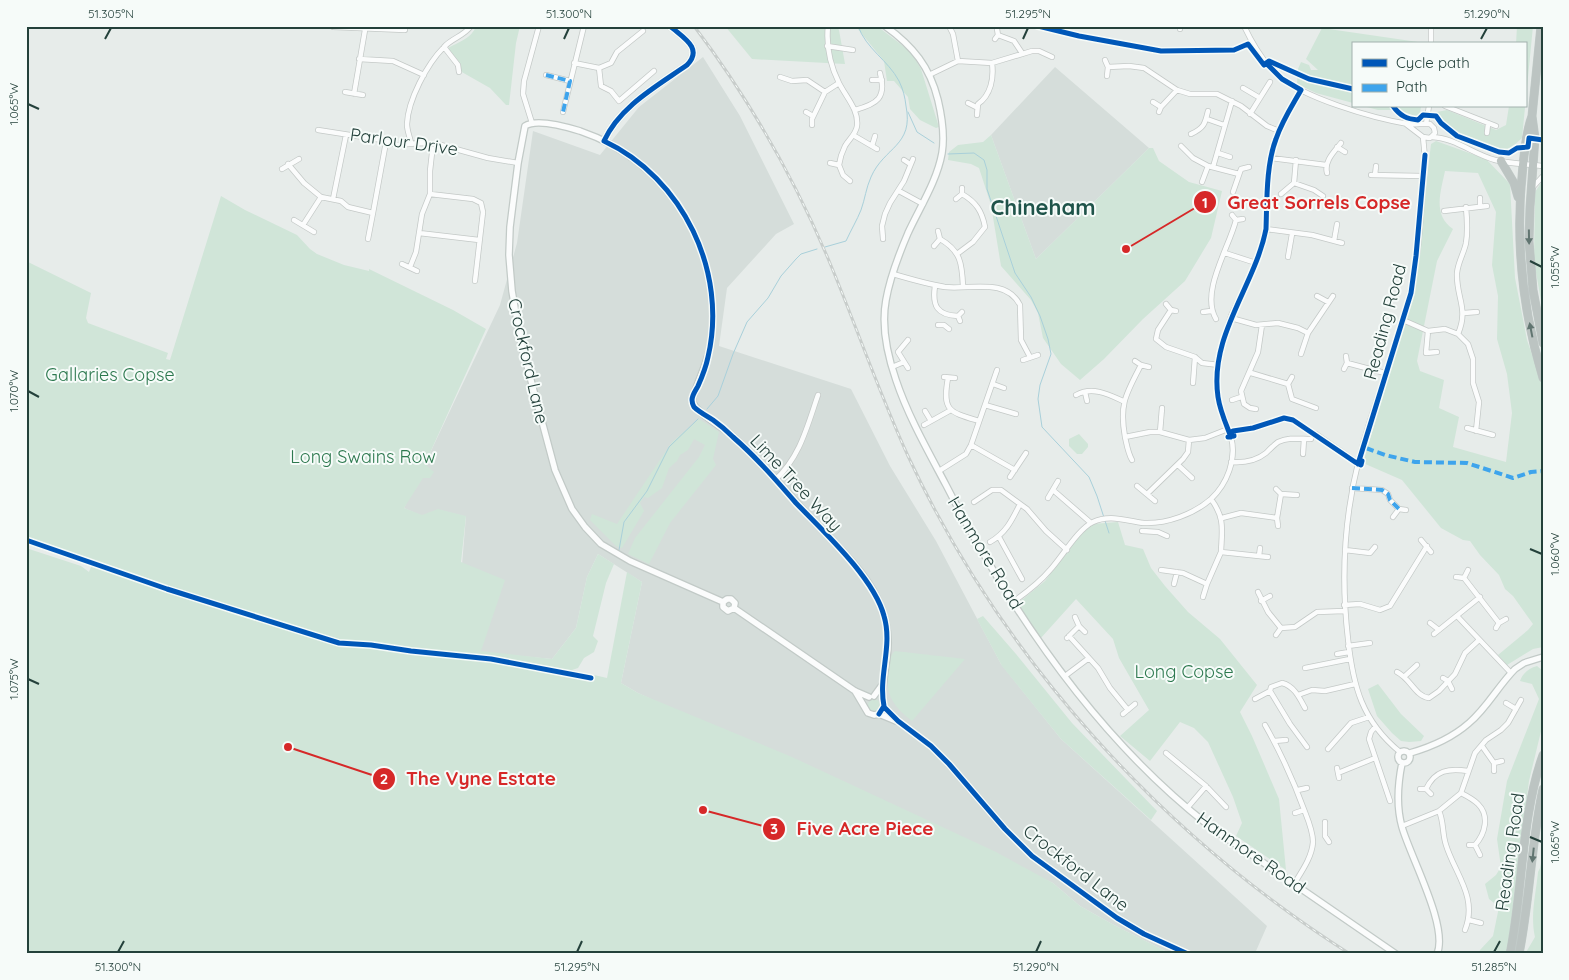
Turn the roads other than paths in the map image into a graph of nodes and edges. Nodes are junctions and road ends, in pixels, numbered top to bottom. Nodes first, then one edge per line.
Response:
1 (472, 26) edge
2 (539, 26) edge
3 (584, 26) edge
4 (670, 26) edge
5 (828, 26) edge
6 (949, 26) edge
7 (1244, 26) edge
8 (1431, 26) edge
9 (1541, 26) edge
10 (887, 27) edge
11 (333, 28) dead end
12 (365, 30) junction
13 (405, 30) dead end
14 (643, 31) dead end
15 (996, 34) dead end
16 (1431, 42) edge
17 (828, 46) junction
18 (444, 47) junction
19 (853, 50) dead end
20 (1022, 53) junction
21 (1052, 57) dead end
22 (359, 59) junction
23 (1105, 60) dead end
24 (958, 61) junction
25 (574, 63) junction
26 (992, 63) junction
27 (1108, 67) junction
28 (598, 68) junction
29 (654, 71) dead end
30 (459, 72) dead end
31 (880, 74) dead end
32 (424, 75) junction
33 (546, 75) dead end
34 (929, 75) junction
35 (1107, 76) dead end
36 (780, 77) dead end
37 (785, 80) junction
38 (872, 80) dead end
39 (882, 80) junction
40 (570, 81) junction
41 (1270, 82) dead end
42 (839, 83) junction
43 (783, 87) dead end
44 (1244, 88) dead end
45 (1177, 90) junction
46 (1301, 90) junction
47 (345, 92) dead end
48 (825, 92) junction
49 (354, 94) junction
50 (363, 96) dead end
51 (1260, 98) junction
52 (1232, 101) junction
53 (1153, 102) dead end
54 (968, 103) dead end
55 (976, 107) junction
56 (1450, 108) edge
57 (1429, 109) edge
58 (855, 110) junction
59 (563, 112) dead end
60 (806, 112) dead end
61 (1207, 112) dead end
62 (1250, 114) junction
63 (977, 115) dead end
64 (813, 116) junction
65 (1532, 116) junction
66 (1207, 119) junction
67 (532, 123) junction
68 (1406, 124) junction
69 (1488, 124) junction
70 (812, 125) dead end
71 (1224, 125) junction
72 (1424, 125) junction
73 (1433, 126) junction
74 (1496, 126) dead end
75 (318, 130) dead end
76 (1279, 131) junction
77 (1487, 133) dead end
78 (1191, 134) dead end
79 (346, 135) junction
80 (854, 135) junction
81 (875, 136) dead end
82 (1426, 137) junction
83 (1443, 138) junction
84 (604, 141) junction
85 (386, 142) junction
86 (1341, 143) dead end
87 (411, 144) junction
88 (433, 144) junction
89 (872, 146) junction
90 (1181, 146) dead end
91 (1338, 147) junction
92 (877, 149) dead end
93 (1188, 152) junction
94 (1218, 152) junction
95 (1345, 152) dead end
96 (1230, 157) dead end
97 (913, 158) dead end
98 (1271, 158) junction
99 (299, 159) dead end
100 (1185, 159) dead end
101 (904, 160) dead end
102 (1296, 160) junction
103 (1501, 161) junction
104 (518, 163) junction
105 (830, 163) dead end
106 (1523, 163) junction
107 (288, 164) junction
108 (839, 164) junction
109 (910, 164) junction
110 (1534, 164) junction
111 (1326, 165) junction
112 (1376, 166) dead end
113 (1543, 166) edge
114 (1210, 167) junction
115 (1249, 167) dead end
116 (282, 169) dead end
117 (1327, 173) dead end
118 (1239, 174) junction
119 (1423, 176) junction
120 (1543, 176) edge
121 (850, 181) dead end
122 (1202, 182) dead end
123 (1294, 183) junction
124 (962, 188) dead end
125 (1532, 188) junction
126 (899, 191) junction
127 (1233, 192) dead end
128 (430, 194) junction
129 (962, 194) junction
130 (1281, 194) dead end
131 (1323, 196) dead end
132 (322, 197) junction
133 (334, 198) junction
134 (1480, 198) dead end
135 (956, 199) dead end
136 (923, 204) junction
137 (1480, 206) junction
138 (1487, 206) dead end
139 (1466, 207) junction
140 (1444, 210) dead end
141 (373, 213) junction
142 (1232, 215) dead end
143 (1520, 216) junction
144 (1243, 219) dead end
145 (294, 220) dead end
146 (1236, 220) junction
147 (1337, 224) dead end
148 (303, 226) junction
149 (882, 226) junction
150 (876, 227) dead end
151 (1266, 229) junction
152 (314, 232) dead end
153 (938, 232) dead end
154 (419, 233) junction
155 (1292, 234) junction
156 (368, 239) dead end
157 (882, 239) dead end
158 (940, 239) junction
159 (479, 240) junction
160 (1334, 241) junction
161 (1342, 243) dead end
162 (934, 246) dead end
163 (1225, 253) junction
164 (957, 254) junction
165 (1288, 256) dead end
166 (1256, 263) junction
167 (402, 264) dead end
168 (410, 267) junction
169 (417, 271) dead end
170 (468, 272) dead end
171 (475, 273) junction
172 (893, 274) junction
173 (475, 281) dead end
174 (935, 286) junction
175 (963, 286) junction
176 (1317, 296) dead end
177 (1333, 296) dead end
178 (1328, 302) junction
179 (1166, 304) dead end
180 (1211, 311) junction
181 (1203, 312) dead end
182 (1477, 312) dead end
183 (1464, 313) junction
184 (946, 315) junction
185 (960, 317) dead end
186 (1231, 318) junction
187 (1216, 319) dead end
188 (1403, 320) junction
189 (938, 324) dead end
190 (944, 325) junction
191 (1262, 325) junction
192 (949, 329) dead end
193 (1428, 331) junction
194 (1308, 333) junction
195 (1458, 334) junction
196 (908, 340) dead end
197 (1543, 343) edge
198 (1437, 352) dead end
199 (1301, 354) dead end
200 (1038, 355) dead end
201 (1346, 356) dead end
202 (1030, 357) junction
203 (1195, 357) junction
204 (1023, 360) dead end
205 (904, 362) junction
206 (1135, 362) dead end
207 (1346, 362) junction
208 (1141, 365) junction
209 (1218, 365) junction
210 (892, 367) junction
211 (1148, 367) dead end
212 (908, 368) dead end
213 (1344, 369) dead end
214 (998, 370) dead end
215 (1251, 373) junction
216 (1385, 373) junction
217 (1185, 376) dead end
218 (1292, 377) dead end
219 (955, 378) dead end
220 (1543, 378) edge
221 (993, 384) junction
222 (1288, 384) junction
223 (1004, 388) dead end
224 (1085, 392) junction
225 (818, 395) dead end
226 (1076, 395) dead end
227 (1242, 397) junction
228 (1232, 400) dead end
229 (1087, 401) dead end
230 (1123, 401) junction
231 (985, 406) junction
232 (1162, 408) dead end
233 (1316, 408) dead end
234 (1256, 409) dead end
235 (951, 410) junction
236 (925, 411) dead end
237 (1005, 411) junction
238 (1016, 414) dead end
239 (1154, 416) dead end
240 (1160, 417) junction
241 (1004, 419) dead end
242 (931, 421) junction
243 (980, 421) junction
244 (924, 425) dead end
245 (1467, 428) dead end
246 (1228, 429) junction
247 (1476, 431) junction
248 (1160, 432) junction
249 (1316, 434) dead end
250 (1493, 435) dead end
251 (1125, 437) junction
252 (1304, 439) junction
253 (1310, 439) dead end
254 (1189, 440) junction
255 (971, 445) junction
256 (1026, 454) dead end
257 (1128, 454) junction
258 (1303, 454) dead end
259 (1122, 456) dead end
260 (1132, 460) dead end
261 (1359, 461) junction
262 (1232, 462) junction
263 (1178, 465) junction
264 (1015, 470) junction
265 (939, 472) junction
266 (1010, 477) dead end
267 (1192, 478) dead end
268 (775, 480) junction
269 (1058, 481) dead end
270 (1137, 486) dead end
271 (1352, 488) junction
272 (1276, 489) dead end
273 (1053, 490) junction
274 (1147, 494) junction
275 (1281, 494) junction
276 (1297, 495) dead end
277 (980, 498) junction
278 (1048, 498) dead end
279 (1211, 499) junction
280 (1155, 501) dead end
281 (974, 502) dead end
282 (985, 503) dead end
283 (1020, 504) junction
284 (1399, 509) junction
285 (1406, 510) dead end
286 (1393, 517) dead end
287 (1222, 518) junction
288 (1277, 518) junction
289 (1159, 522) junction
290 (1091, 523) junction
291 (1278, 526) dead end
292 (1142, 532) dead end
293 (1158, 532) junction
294 (1167, 536) dead end
295 (999, 537) junction
296 (1421, 540) dead end
297 (990, 542) dead end
298 (1426, 546) junction
299 (1375, 547) dead end
300 (1260, 548) dead end
301 (1067, 550) junction
302 (1345, 550) junction
303 (1221, 552) junction
304 (1431, 552) dead end
305 (1259, 556) junction
306 (1268, 557) dead end
307 (1024, 565) dead end
308 (1016, 568) junction
309 (1161, 570) dead end
310 (1468, 570) dead end
311 (1177, 572) junction
312 (1456, 577) dead end
313 (1464, 578) junction
314 (1022, 579) dead end
315 (1174, 584) dead end
316 (1207, 584) junction
317 (1258, 592) dead end
318 (1270, 596) dead end
319 (1204, 597) dead end
320 (1480, 598) junction
321 (1261, 600) junction
322 (1013, 602) junction
323 (1344, 605) junction
324 (1344, 611) junction
325 (1458, 616) junction
326 (1075, 617) dead end
327 (1506, 620) dead end
328 (1430, 623) dead end
329 (1079, 626) junction
330 (1281, 628) junction
331 (1439, 630) junction
332 (1085, 632) dead end
333 (1434, 634) dead end
334 (1276, 635) dead end
335 (1479, 640) junction
336 (1370, 643) dead end
337 (1348, 646) junction
338 (1349, 652) junction
339 (1336, 654) dead end
340 (1089, 658) junction
341 (1350, 659) junction
342 (1542, 660) edge
343 (1417, 665) dead end
344 (1305, 668) dead end
345 (1397, 672) dead end
346 (1511, 673) junction
347 (1066, 676) junction
348 (1405, 676) junction
349 (1443, 678) dead end
350 (1448, 681) junction
351 (1355, 684) junction
352 (882, 685) junction
353 (1452, 689) dead end
354 (855, 690) junction
355 (1270, 691) junction
356 (1298, 694) junction
357 (872, 696) junction
358 (882, 699) junction
359 (1256, 699) dead end
360 (1521, 700) dead end
361 (1506, 702) dead end
362 (1135, 704) dead end
363 (865, 705) junction
364 (884, 707) junction
365 (1305, 708) dead end
366 (1516, 709) junction
367 (1128, 710) junction
368 (879, 714) junction
369 (1123, 714) dead end
370 (1369, 717) junction
371 (898, 722) junction
372 (1265, 725) dead end
373 (1375, 727) junction
374 (1286, 740) dead end
375 (1274, 741) junction
376 (1307, 743) dead end
377 (1482, 746) junction
378 (1328, 749) dead end
379 (1400, 752) junction
380 (1166, 753) dead end
381 (1410, 753) junction
382 (1543, 755) edge
383 (1376, 758) junction
384 (1502, 761) dead end
385 (1402, 763) junction
386 (1494, 763) junction
387 (1468, 771) junction
388 (1494, 771) dead end
389 (1338, 773) dead end
390 (1206, 786) junction
391 (1307, 788) dead end
392 (1420, 789) dead end
393 (1426, 789) junction
394 (1543, 789) edge
395 (1298, 790) junction
396 (1222, 792) dead end
397 (1461, 793) junction
398 (1431, 794) dead end
399 (1216, 796) junction
400 (1390, 802) dead end
401 (1188, 807) junction
402 (1226, 807) dead end
403 (1304, 810) junction
404 (1439, 811) junction
405 (1295, 813) dead end
406 (1325, 822) dead end
407 (1402, 826) junction
408 (1312, 835) junction
409 (1325, 836) junction
410 (1329, 842) dead end
411 (1469, 845) dead end
412 (1475, 845) junction
413 (1480, 855) dead end
414 (1294, 884) junction
415 (1469, 920) junction
416 (1481, 923) dead end
417 (1466, 930) dead end
418 (1188, 954) edge
419 (1396, 954) edge
420 (1438, 954) edge
421 (1510, 954) edge
422 (1519, 954) edge

1 - 18 street
2 - 67 street
3 - 25 street
4 - 84 street
5 - 17 street
6 - 24 street
7 - 46 street
8 - 16 street
9 - 65 highway
10 - 34 street, Hanmore Road
11 - 12 street
12 - 13 street
12 - 22 street
14 - 28 street
15 - 20 street
17 - 19 street
17 - 42 street
18 - 30 street
18 - 32 street
20 - 21 street
20 - 26 street
22 - 32 street
22 - 49 street
23 - 27 street
24 - 26 street
24 - 34 street
25 - 28 street
25 - 40 street
26 - 55 street
27 - 35 street
27 - 45 street
28 - 29 street
31 - 39 street
32 - 87 street
33 - 40 street
34 - 136 street, Hanmore Road
36 - 37 street
37 - 43 street
37 - 48 street
38 - 39 street
39 - 58 street
40 - 59 street
41 - 51 street
42 - 48 street
42 - 58 street
44 - 51 street
45 - 52 street
45 - 53 street
46 - 68 street
46 - 76 street
47 - 49 street
48 - 64 street
49 - 50 street
51 - 62 street
52 - 62 street
52 - 71 street
54 - 55 street
55 - 63 street
56 - 69 street
57 - 72 street
57 - 73 street
58 - 80 street
60 - 64 street
61 - 66 street
62 - 76 street
64 - 70 street
65 - 106 highway
65 - 110 highway
66 - 71 street
66 - 78 street
67 - 84 street
67 - 104 street, Crockford Lane
68 - 72 street
68 - 82 street
69 - 74 street
69 - 77 street
71 - 94 street
72 - 73 street
72 - 82 street
73 - 82 street
73 - 83 street
75 - 79 street, Parlour Drive
76 - 98 street
79 - 85 street, Parlour Drive
79 - 133 street
80 - 89 street
80 - 108 street
81 - 89 street
82 - 83 street
82 - 119 street, Reading Road
83 - 103 street
84 - 268 street, Lime Tree Way
85 - 87 street, Parlour Drive
85 - 141 street
86 - 91 street
87 - 88 street, Parlour Drive
88 - 104 street, Parlour Drive
88 - 128 street
89 - 92 street
90 - 93 street
91 - 95 street
91 - 111 street
93 - 100 street
93 - 114 street
94 - 96 street
94 - 114 street
97 - 109 street
98 - 102 street
98 - 151 street
99 - 107 street
101 - 109 street
102 - 111 street
102 - 123 street
103 - 106 street
103 - 143 highway
104 - 354 street, Crockford Lane
105 - 108 street
106 - 110 street
106 - 143 highway
107 - 116 street
107 - 132 street
108 - 121 street
109 - 126 street
110 - 113 street
110 - 125 highway
110 - 143 highway
111 - 117 street
112 - 119 street
114 - 118 street
114 - 122 street
115 - 118 street
118 - 127 street
119 - 188 street, Reading Road
120 - 125 street
123 - 130 street
123 - 131 street
124 - 129 street
125 -> 197 highway
126 - 136 street
126 - 149 street
128 - 154 street
128 - 159 street
129 - 135 street
129 - 164 street
132 - 133 street
132 - 148 street
133 - 141 street
134 - 137 street
136 - 172 street, Hanmore Road
137 - 138 street
137 - 139 street
139 - 140 street
139 - 183 street
141 - 156 street
142 - 146 street
220 -> 143 highway
144 - 146 street
145 - 148 street
146 - 163 street
147 - 160 street
148 - 152 street
149 - 150 street
149 - 157 street
151 - 155 street
151 - 166 street
153 - 158 street
154 - 159 street
154 - 168 street
155 - 160 street
155 - 165 street
158 - 162 street
158 - 164 street
159 - 171 street
160 - 161 street
163 - 166 street
163 - 180 street
164 - 175 street
166 - 186 street
167 - 168 street
168 - 169 street
170 - 171 street
171 - 173 street
172 - 174 street
172 - 210 street, Hanmore Road
174 - 175 street
174 - 184 street
175 - 202 street
176 - 178 street
177 - 178 street
178 - 194 street
179 - 203 street
180 - 181 street
180 - 187 street
182 - 183 street
183 - 195 street
184 - 185 street
184 - 190 street
186 - 191 street
186 - 209 street
188 - 193 street
188 - 216 street, Reading Road
189 - 190 street
190 - 192 street
191 - 194 street
191 - 215 street
193 - 195 street
193 - 198 street
194 - 199 street
195 - 247 street
196 - 205 street
200 - 202 street
201 - 207 street
202 - 204 street
203 - 209 street
203 - 217 street
205 - 210 street
205 - 212 street
206 - 208 street
207 - 213 street
207 - 216 street
208 - 211 street
208 - 230 street
209 - 246 street
210 - 265 street, Hanmore Road
214 - 221 street
215 - 222 street
215 - 227 street
216 - 261 street, Reading Road
218 - 222 street
219 - 235 street
221 - 223 street
221 - 231 street
222 - 233 street
224 - 226 street
224 - 229 street
224 - 230 street
225 - 268 street
227 - 228 street
227 - 234 street
230 - 251 street
231 - 237 street
231 - 243 street
232 - 240 street
235 - 242 street
235 - 243 street
236 - 242 street
237 - 238 street
237 - 241 street
239 - 240 street
240 - 248 street
242 - 244 street
243 - 255 street
245 - 247 street
246 - 254 street
246 - 262 street
247 - 250 street
248 - 251 street
248 - 254 street
249 - 261 street
251 - 257 street
252 - 253 street
252 - 258 street
252 - 262 street
254 - 263 street
255 - 264 street
255 - 265 street
256 - 264 street
257 - 259 street
257 - 260 street
261 - 271 street, Reading Road
262 - 279 street
263 - 267 street
263 - 274 street
264 - 266 street
265 - 322 street, Hanmore Road
268 - 352 street, Lime Tree Way
269 - 273 street
270 - 274 street
271 - 284 street
271 - 302 street, Reading Road
272 - 275 street
273 - 278 street
273 - 290 street
274 - 280 street
275 - 276 street
275 - 288 street
277 - 281 street
277 - 282 street
277 - 283 street
279 - 287 street
279 - 289 street
283 - 295 street
283 - 301 street
284 - 285 street
284 - 286 street
287 - 288 street
287 - 303 street
288 - 291 street
289 - 290 street
289 - 293 street
290 - 301 street
292 - 293 street
293 - 294 street
295 - 297 street
295 - 308 street
296 - 298 street
298 - 304 street
298 - 323 street
299 - 302 street
300 - 305 street
301 - 322 street
302 - 323 street, Reading Road
303 - 305 street
303 - 316 street
305 - 306 street
307 - 308 street
308 - 314 street
309 - 311 street
310 - 313 street
311 - 315 street
311 - 316 street
312 - 313 street
313 - 320 street
316 - 319 street
317 - 321 street
318 - 321 street
320 - 325 street
320 - 327 street
321 - 330 street
322 - 347 street, Hanmore Road
323 - 324 street, Reading Road
324 - 330 street
324 - 337 street, Reading Road
325 - 331 street
325 - 335 street
326 - 329 street
328 - 331 street
329 - 332 street
329 - 340 street
330 - 334 street
331 - 333 street
335 - 346 street
335 - 350 street
336 - 337 street
337 - 338 street, Reading Road
338 - 339 street
338 - 341 street, Reading Road
340 - 347 street
340 - 367 street
341 - 344 street
341 - 351 street, Reading Road
342 - 346 street
343 - 348 street
345 - 348 street
346 - 381 street
347 - 401 street, Hanmore Road
348 - 350 street
349 - 350 street
350 - 353 street
351 - 356 street
351 - 370 street, Reading Road
352 - 357 street, Lime Tree Way
352 - 358 street, Lime Tree Way
354 - 357 street, Crockford Lane
354 - 363 street, Crockford Lane
355 - 356 street
355 - 359 street
355 - 376 street
356 - 365 street
357 - 358 street
357 - 363 street
358 - 364 street
360 - 366 street
361 - 366 street
362 - 367 street
363 - 368 street
364 - 368 street
364 - 371 street, Crockford Lane
366 - 377 street
367 - 369 street
368 - 371 street, Crockford Lane
370 - 373 street, Reading Road
370 - 378 street
371 - 418 street, Crockford Lane
372 - 375 street
373 - 379 street, Reading Road
373 - 383 street
374 - 375 street
375 - 395 street
377 - 386 street
377 - 387 street
379 - 381 street
379 - 385 street
380 - 390 street
381 - 385 street
382 - 421 highway, Reading Road
383 - 389 street
383 - 400 street
384 - 386 street
385 - 407 street
386 - 388 street
387 - 393 street
387 - 397 street
390 - 399 street
390 - 401 street
391 - 395 street
392 - 393 street
393 - 398 street
394 -> 422 highway, Reading Road
395 - 403 street
396 - 399 street
397 - 404 street
397 - 412 street
399 - 402 street
401 - 414 street, Hanmore Road
403 - 405 street
403 - 408 street
404 - 407 street
404 - 415 street
406 - 409 street
407 - 420 street
408 - 409 street
408 - 414 street
409 - 410 street
411 - 412 street
412 - 413 street
414 - 419 street, Hanmore Road
415 - 416 street
415 - 417 street

